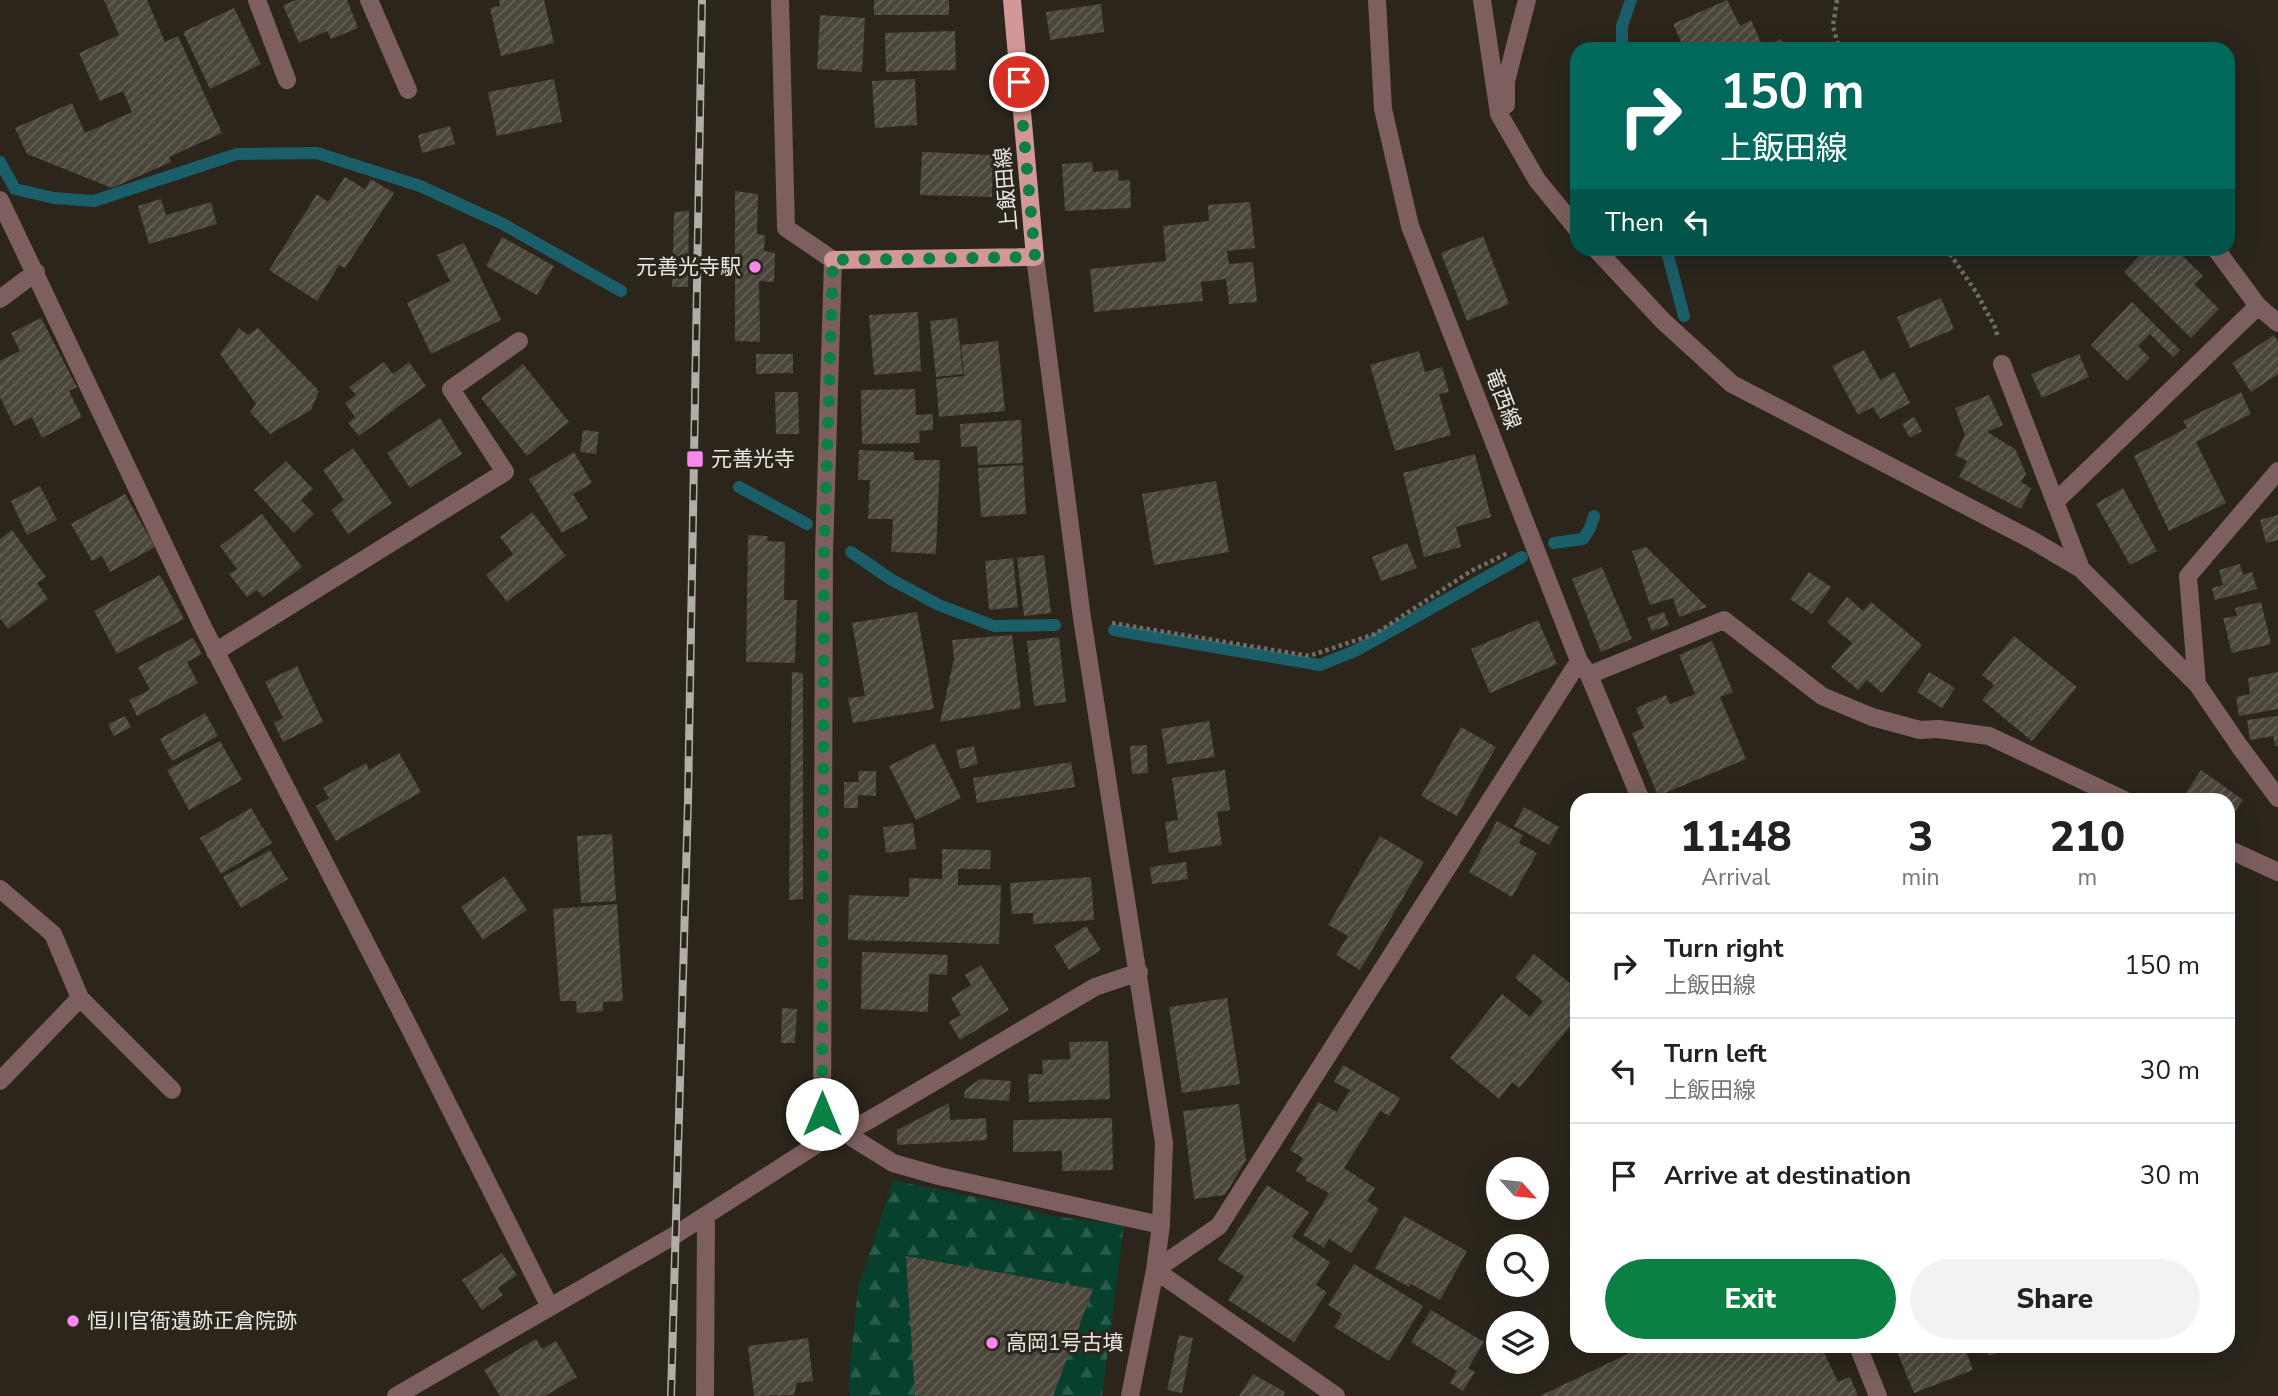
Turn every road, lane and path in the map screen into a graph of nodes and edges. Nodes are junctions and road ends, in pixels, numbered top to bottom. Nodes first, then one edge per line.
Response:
1 (257, 0) edge
2 (369, 0) edge
3 (780, 0) edge
4 (1012, 0) edge
5 (1377, 0) edge
6 (1482, 0) edge
7 (1527, 0) edge
8 (1837, 0) edge
9 (1837, 42) edge
10 (286, 80) dead end
11 (408, 90) dead end
12 (1506, 126) junction
13 (0, 200) edge
14 (1570, 220) edge
15 (1602, 256) edge
16 (1951, 256) edge
17 (2221, 256) edge
18 (1035, 257) junction
19 (833, 260) junction
20 (36, 272) junction
21 (0, 299) edge
22 (2258, 306) junction
23 (2278, 323) edge
24 (519, 341) dead end
25 (2002, 364) joint
26 (2278, 471) edge
27 (2055, 502) junction
28 (1534, 541) junction
29 (2081, 569) junction
30 (1082, 618) junction
31 (215, 652) junction
32 (1584, 668) junction
33 (2197, 684) junction
34 (1638, 793) edge
35 (2109, 793) edge
36 (2278, 798) edge
37 (2235, 852) edge
38 (2278, 872) edge
39 (0, 889) edge
40 (1139, 972) junction
41 (80, 998) junction
42 (0, 1081) edge
43 (172, 1090) dead end
44 (845, 1133) junction
45 (822, 1141) junction
46 (706, 1215) junction
47 (1161, 1225) junction
48 (1155, 1270) junction
49 (550, 1307) junction
50 (1861, 1353) edge
51 (396, 1396) edge
52 (705, 1396) edge
53 (1130, 1396) edge
54 (1336, 1396) edge
55 (1878, 1396) edge

1 - 10 street
2 - 11 street
3 - 19 street
4 - 18 main road, 上飯田線
5 - 28 street, 竜西線
6 - 12 street
7 - 12 street
8 - 9 path
12 - 14 street
13 - 20 street
15 - 29 street
16 - 25 path
17 - 22 street
18 - 19 main road, 上飯田線
18 - 30 street
19 - 45 street
20 - 21 street
20 - 31 street
22 - 23 street
22 - 27 street
24 - 31 street
25 - 27 street
26 - 33 street
27 - 29 street
28 - 30 path
28 - 32 street, 竜西線
29 - 33 street
30 - 40 street
31 - 49 street
32 - 34 street, 竜西線
32 - 35 street
32 - 48 street
33 - 36 street
37 - 38 street
39 - 41 street
40 - 44 street
40 - 47 street
41 - 42 street
41 - 43 street
44 - 45 street
44 - 47 street
45 - 46 street
46 - 49 street
46 - 52 street
47 - 48 street
48 - 53 street
48 - 54 street
49 - 51 street
50 - 55 street

